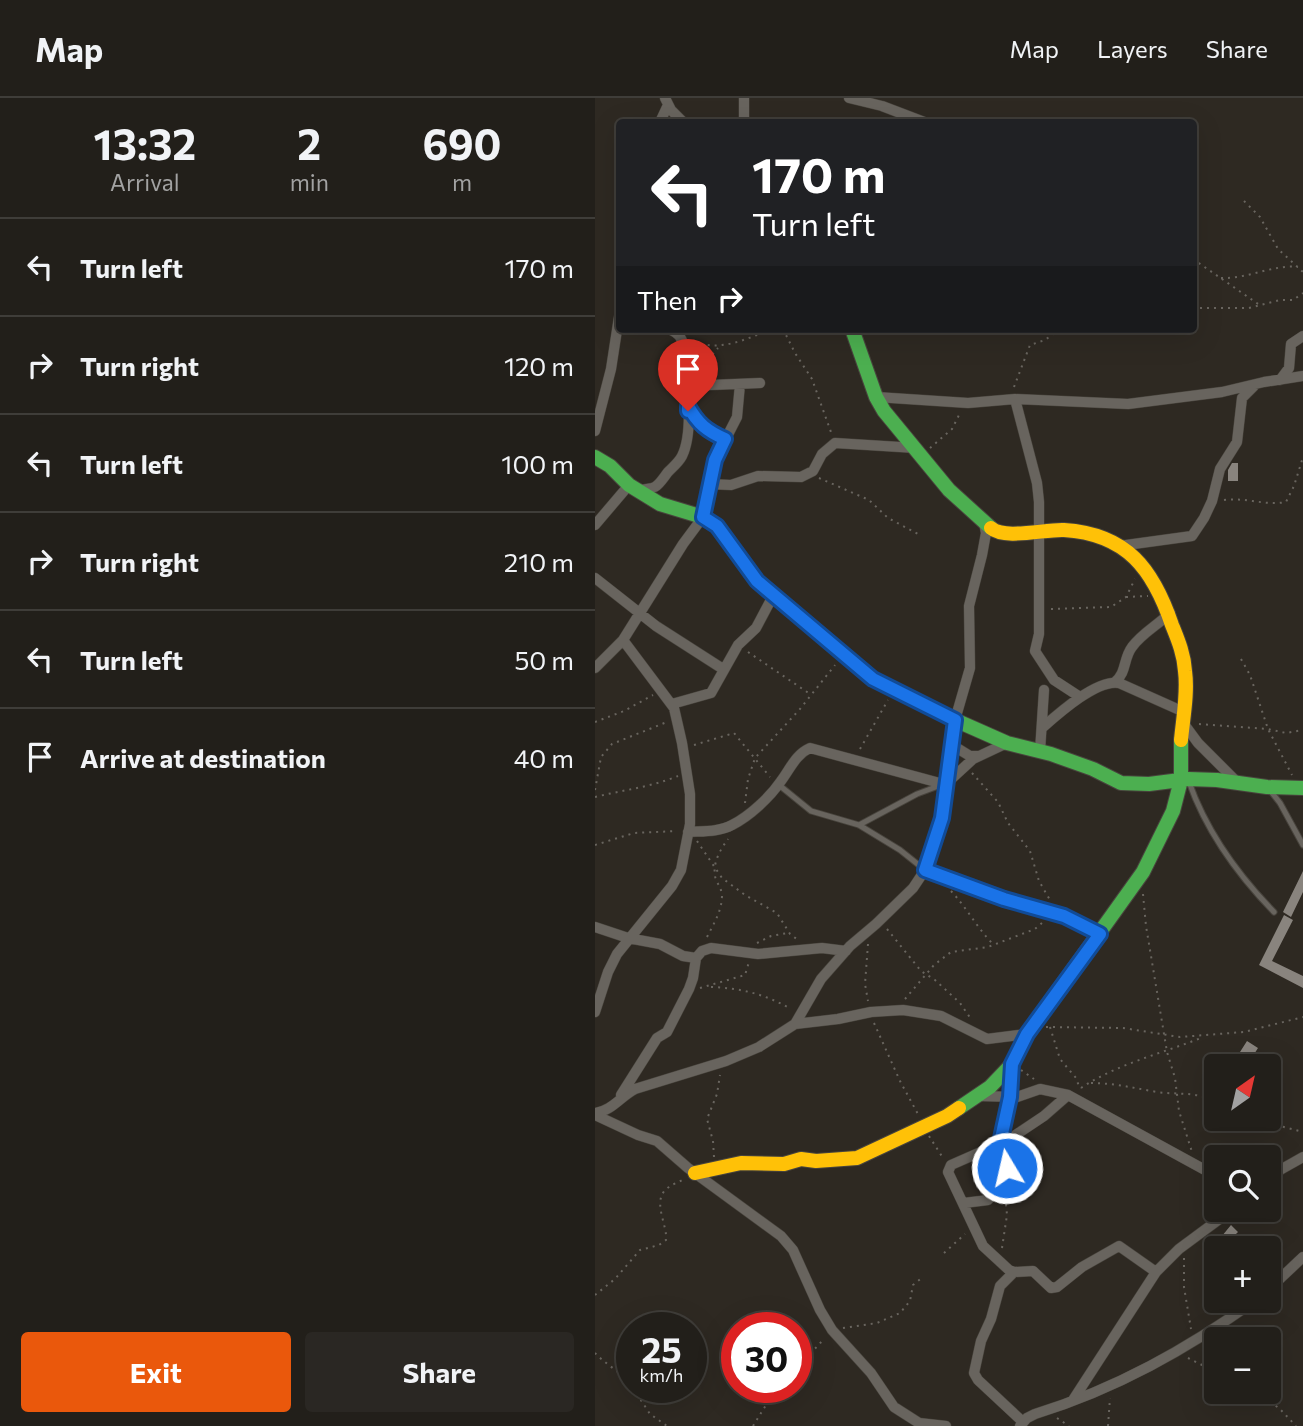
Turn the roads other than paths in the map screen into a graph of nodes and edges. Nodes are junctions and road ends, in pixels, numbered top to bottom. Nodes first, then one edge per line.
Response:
1 (744, 98) edge
2 (849, 98) edge
3 (666, 102) edge
4 (882, 102) edge
5 (661, 119) edge
6 (680, 119) edge
7 (744, 119) edge
8 (918, 119) edge
9 (617, 333) edge
10 (677, 333) edge
11 (853, 333) edge
12 (1303, 337) edge
13 (1303, 376) edge
14 (1280, 380) junction
15 (760, 383) dead end
16 (740, 384) junction
17 (1257, 384) junction
18 (686, 386) junction
19 (876, 397) junction
20 (1015, 399) junction
21 (688, 406) junction
22 (595, 431) edge
23 (725, 439) junction
24 (919, 452) junction
25 (595, 457) edge
26 (709, 484) junction
27 (632, 487) junction
28 (703, 517) junction
29 (985, 523) junction
30 (595, 525) edge
31 (1039, 530) junction
32 (1119, 546) junction
33 (595, 578) edge
34 (774, 594) junction
35 (639, 612) junction
36 (1170, 613) junction
37 (623, 640) junction
38 (595, 668) edge
39 (723, 669) junction
40 (1115, 682) junction
41 (1044, 690) dead end
42 (1080, 697) junction
43 (672, 704) junction
44 (1184, 719) junction
45 (955, 720) junction
46 (1042, 728) junction
47 (1007, 743) junction
48 (952, 745) junction
49 (1040, 751) junction
50 (979, 756) junction
51 (1185, 780) junction
52 (1237, 782) junction
53 (946, 783) junction
54 (777, 786) junction
55 (1267, 787) junction
56 (1301, 788) edge
57 (859, 825) junction
58 (689, 831) junction
59 (1303, 845) edge
60 (925, 870) junction
61 (1274, 912) dead end
62 (595, 927) edge
63 (1100, 934) junction
64 (628, 938) junction
65 (846, 951) junction
66 (697, 955) junction
67 (595, 1012) edge
68 (796, 1024) junction
69 (1029, 1031) junction
70 (1012, 1063) junction
71 (1068, 1095) junction
72 (978, 1096) junction
73 (1010, 1097) junction
74 (618, 1100) junction
75 (595, 1114) edge
76 (1000, 1143) junction
77 (1303, 1157) edge
78 (1281, 1169) edge
79 (1204, 1170) edge
80 (697, 1174) junction
81 (964, 1203) junction
82 (1216, 1222) edge
83 (1303, 1258) edge
84 (1014, 1272) junction
85 (1156, 1272) junction
86 (1281, 1278) edge
87 (1237, 1313) edge
88 (1072, 1401) junction
89 (1022, 1424) edge
90 (946, 1426) edge

1 - 7 street
2 - 4 street
3 - 5 street
3 - 6 street
4 - 8 street
9 - 22 street
10 - 18 street
11 - 19 street
12 - 14 street
13 - 14 street
14 - 17 street
15 - 16 street
16 - 18 street
16 - 23 street
17 - 20 street
17 - 32 street
18 - 21 street
19 - 20 street
19 - 24 street
20 - 31 street
21 - 23 street
21 - 27 street
23 - 26 street
24 - 26 street
24 - 29 street
25 - 27 street
26 - 28 street
27 - 28 street
27 - 30 street
28 - 34 street
28 - 35 street
29 - 31 street
29 - 45 street
31 - 32 street
31 - 42 street
32 - 36 street
33 - 35 street
34 - 39 street
34 - 45 street
35 - 37 street
35 - 39 street
36 - 40 street
36 - 44 street
37 - 38 street
37 - 43 street
39 - 43 street
40 - 42 street
40 - 44 street
41 - 46 street
42 - 46 street
43 - 58 street
44 - 51 street
44 - 52 street
45 - 47 street
45 - 48 street
46 - 49 street
47 - 49 street
47 - 50 street
48 - 50 street
48 - 53 street
49 - 51 street
50 - 53 street
51 - 52 street
51 - 61 lane
51 - 63 street
52 - 55 street
53 - 54 street
53 - 57 lane
53 - 60 street
54 - 57 lane
54 - 58 street
55 - 56 street
55 - 59 lane
57 - 60 lane
58 - 64 street
60 - 63 street
60 - 65 street
62 - 64 street
63 - 69 street
64 - 66 street
64 - 67 street
65 - 66 street
65 - 68 street
66 - 74 street
68 - 69 street
68 - 74 street
69 - 70 street
70 - 72 street
70 - 73 street
71 - 73 street
71 - 76 street
71 - 79 street
72 - 73 street
72 - 80 street
73 - 76 street
74 - 75 street
75 - 80 street
76 - 81 street
76 - 81 street
77 - 78 street
80 - 90 street
81 - 84 street
82 - 85 street
83 - 86 street
84 - 85 street
84 - 89 street
85 - 88 street
87 - 88 street
88 - 89 street

